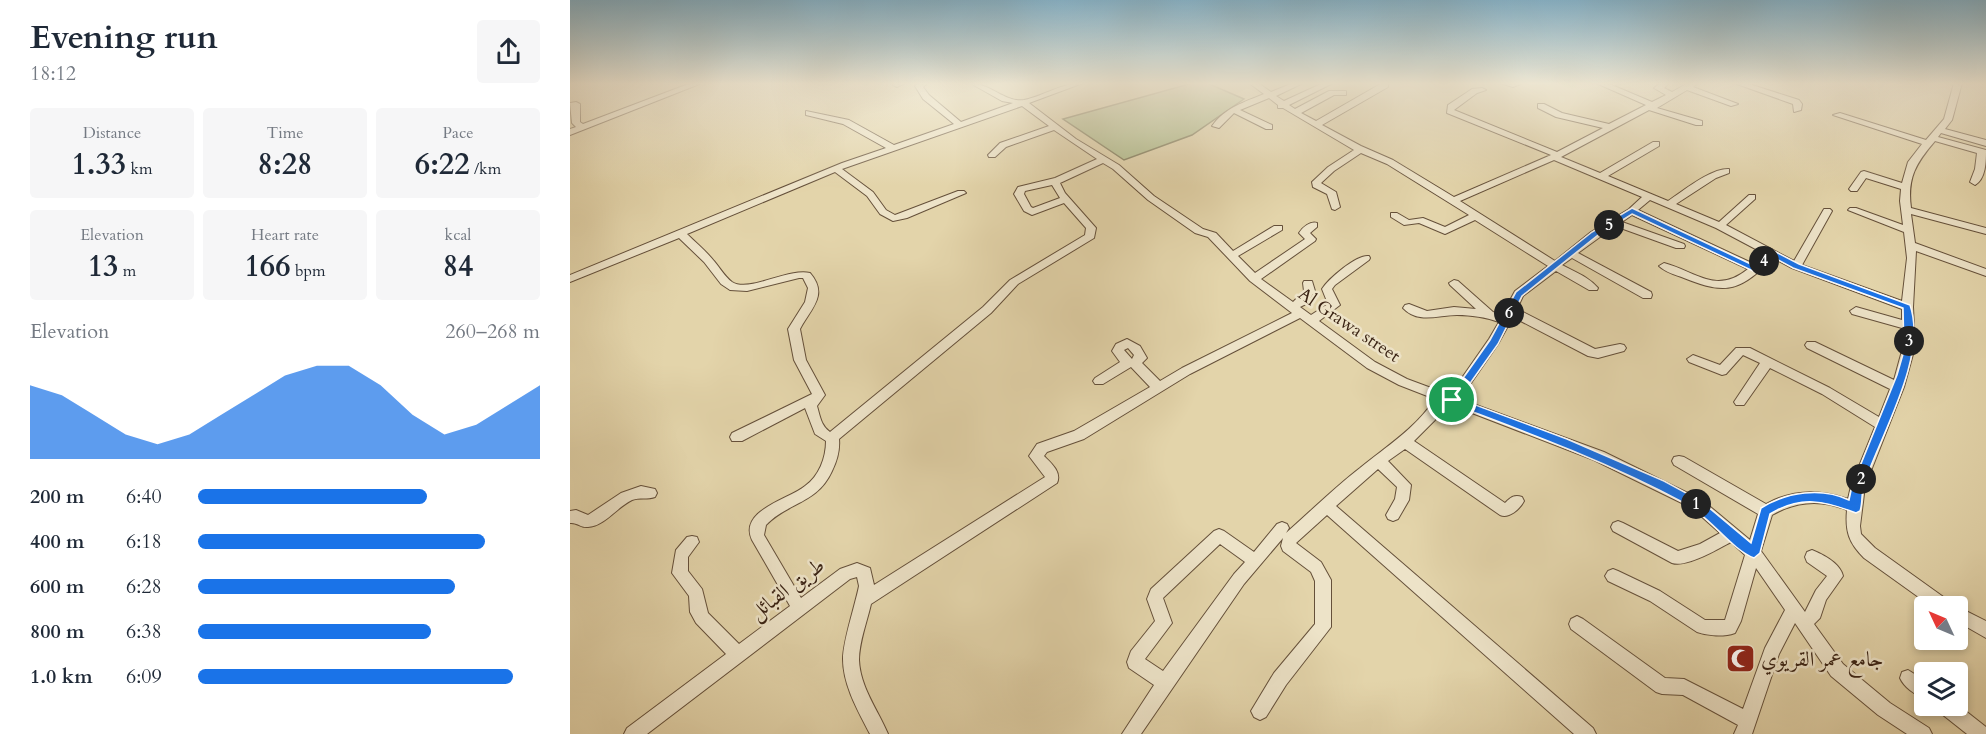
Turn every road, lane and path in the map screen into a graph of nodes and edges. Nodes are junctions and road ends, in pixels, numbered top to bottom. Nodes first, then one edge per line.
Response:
1 (576, 117) edge
2 (608, 117) edge
3 (826, 117) edge
4 (951, 117) edge
5 (982, 117) edge
6 (1042, 117) edge
7 (1222, 117) edge
8 (1248, 117) edge
9 (1301, 117) edge
10 (1329, 117) edge
11 (1465, 117) edge
12 (1569, 117) edge
13 (1629, 117) edge
14 (1683, 117) edge
15 (1845, 117) edge
16 (1948, 117) edge
17 (1699, 123) dead end
18 (960, 125) junction
19 (1316, 125) junction
20 (1216, 126) dead end
21 (582, 127) junction
22 (1055, 127) junction
23 (1269, 127) dead end
24 (1610, 127) junction
25 (1941, 130) junction
26 (570, 132) edge
27 (1930, 141) junction
28 (1986, 143) edge
29 (1656, 144) dead end
30 (893, 148) junction
31 (1361, 149) junction
32 (1984, 153) edge
33 (992, 155) dead end
34 (1556, 156) junction
35 (1104, 159) junction
36 (836, 169) junction
37 (1726, 171) dead end
38 (1600, 177) junction
39 (1056, 180) junction
40 (1975, 182) dead end
41 (1907, 188) junction
42 (1854, 189) dead end
43 (961, 193) dead end
44 (1648, 197) junction
45 (1752, 197) dead end
46 (1066, 199) junction
47 (1453, 201) junction
48 (1668, 205) junction
49 (1335, 207) dead end
50 (1827, 210) dead end
51 (1852, 210) dead end
52 (1907, 210) junction
53 (1632, 211) junction
54 (1394, 215) dead end
55 (1475, 216) junction
56 (1614, 222) junction
57 (1314, 225) dead end
58 (1720, 226) junction
59 (1278, 228) dead end
60 (1908, 230) junction
61 (1986, 231) edge
62 (681, 234) junction
63 (1910, 245) junction
64 (1680, 246) dead end
65 (1772, 253) junction
66 (1572, 254) junction
67 (1231, 256) junction
68 (1365, 258) dead end
69 (1555, 266) junction
70 (1664, 266) dead end
71 (1796, 266) junction
72 (1756, 269) junction
73 (1986, 273) edge
74 (570, 279) edge
75 (1254, 279) junction
76 (1308, 283) dead end
77 (1452, 284) dead end
78 (1593, 288) dead end
79 (1647, 295) dead end
80 (1907, 307) junction
81 (1409, 308) dead end
82 (1856, 311) dead end
83 (1301, 314) junction
84 (1488, 314) junction
85 (1508, 315) junction
86 (1908, 326) junction
87 (1811, 345) dead end
88 (1620, 348) dead end
89 (1693, 359) dead end
90 (1768, 361) junction
91 (1099, 381) dead end
92 (1898, 387) junction
93 (1159, 388) junction
94 (819, 395) junction
95 (1448, 399) junction
96 (1740, 402) dead end
97 (1883, 425) junction
98 (737, 437) dead end
99 (832, 437) junction
100 (1405, 442) junction
101 (1679, 461) dead end
102 (1380, 462) junction
103 (650, 493) dead end
104 (1517, 501) dead end
105 (1328, 507) junction
106 (1856, 508) junction
107 (1766, 512) junction
108 (1393, 515) dead end
109 (570, 517) edge
110 (1618, 527) dead end
111 (1282, 528) dead end
112 (1732, 534) junction
113 (692, 542) dead end
114 (1754, 553) junction
115 (1812, 557) dead end
116 (1255, 561) junction
117 (1613, 576) dead end
118 (1929, 596) edge
119 (864, 600) junction
120 (799, 608) junction
121 (1799, 616) junction
122 (1968, 620) edge
123 (1578, 624) dead end
124 (1986, 630) edge
125 (738, 654) junction
126 (1908, 678) dead end
127 (1914, 682) edge
128 (1164, 684) junction
129 (1260, 711) dead end
130 (1960, 716) edge
131 (1745, 728) edge
132 (1984, 733) edge
133 (633, 734) edge
134 (879, 734) edge
135 (1131, 734) edge
136 (1587, 734) edge
137 (1923, 734) edge

1 - 21 street
2 - 21 street
3 - 30 street
4 - 18 street
5 - 18 street
6 - 22 street, Al Grawa street
7 - 20 street
8 - 23 street
9 - 19 street
10 - 19 street
11 - 34 street
12 - 24 street
13 - 24 street
14 - 17 street
15 - 27 street
16 - 25 street
18 - 30 street
19 - 31 street
21 - 26 street
22 - 33 street
22 - 35 street, Al Grawa street
24 - 34 street
25 - 27 street
25 - 28 street
27 - 32 street
27 - 41 street
29 - 38 street
30 - 36 street
31 - 47 street
31 - 49 street
32 - 40 street
34 - 38 street
34 - 47 street
35 - 39 street
35 - 67 street, Al Grawa street
36 - 43 street
36 - 62 street
37 - 48 street
38 - 44 street
39 - 46 street
39 - 46 street
41 - 42 street
41 - 52 street
44 - 48 street
44 - 53 street
45 - 58 street
46 - 99 street
47 - 55 street
48 - 58 street
50 - 71 street
51 - 60 street
52 - 60 street
52 - 61 street
53 - 56 street
53 - 72 street
54 - 55 street
55 - 69 street
56 - 64 street
56 - 66 street
57 - 75 street
58 - 65 street
59 - 67 street
60 - 63 street
62 - 74 street
62 - 94 street
63 - 73 street
63 - 80 street
65 - 71 street
65 - 72 street
66 - 69 street
66 - 79 street
67 - 75 street, Al Grawa street
68 - 83 street
69 - 78 street
69 - 85 street
70 - 72 street
71 - 80 street
75 - 83 street, Al Grawa street
76 - 83 street
77 - 84 street
80 - 86 street
81 - 84 street
82 - 86 street
83 - 93 street
83 - 95 street, Al Grawa street
84 - 85 street
85 - 88 street
85 - 95 street
86 - 92 street
87 - 92 street
89 - 90 street
90 - 96 street
90 - 97 street
91 - 93 street
92 - 97 street
93 - 119 street
94 - 98 street
94 - 99 street
95 - 100 street
95 - 112 street, Al Grawa street
97 - 106 street
99 - 120 street
100 - 102 street
100 - 104 street
101 - 107 street
102 - 105 street
102 - 108 street
103 - 109 street
105 - 129 street
105 - 136 street
106 - 107 street
106 - 118 street
107 - 114 street
110 - 112 street
111 - 116 street
112 - 114 street, Al Grawa street
113 - 125 street
114 - 117 street
114 - 121 street, Al Grawa street
115 - 121 street
116 - 128 street
116 - 128 street
119 - 120 street, طريق القبائل
119 - 134 street, طريق القبائل
120 - 125 street, طريق القبائل
121 - 131 street
121 - 137 street, Al Grawa street
122 - 124 street
123 - 131 street
125 - 133 street, طريق القبائل
126 - 127 street
128 - 135 street
130 - 132 street

